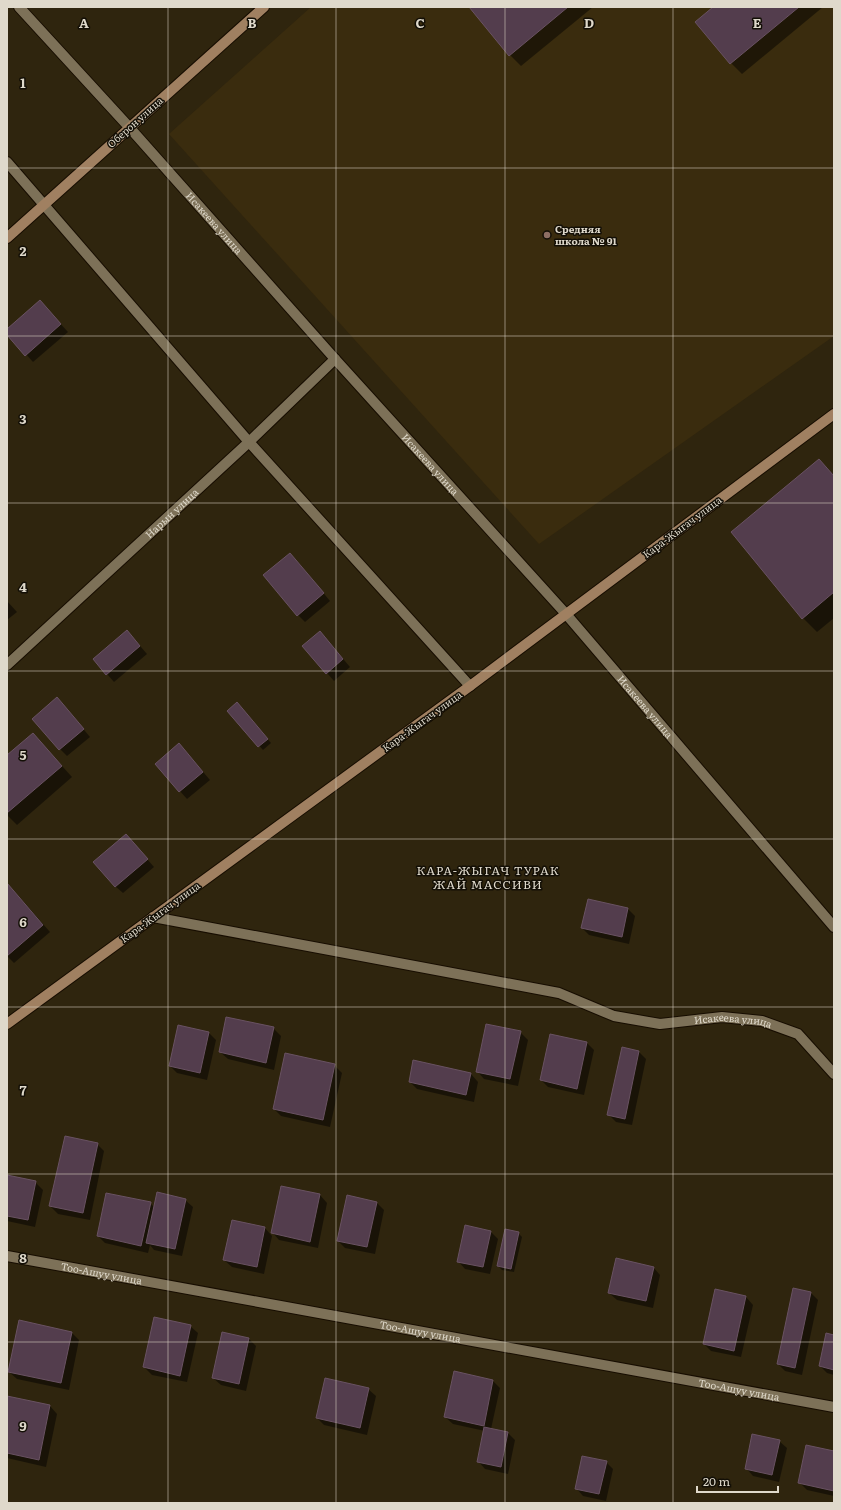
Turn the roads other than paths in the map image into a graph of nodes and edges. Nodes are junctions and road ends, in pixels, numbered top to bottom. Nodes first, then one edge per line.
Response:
1 (19, 7) edge
2 (264, 7) edge
3 (129, 127) junction
4 (7, 162) edge
5 (45, 205) junction
6 (7, 238) edge
7 (335, 359) junction
8 (834, 414) edge
9 (249, 442) junction
10 (566, 614) junction
11 (7, 665) edge
12 (470, 686) junction
13 (153, 917) junction
14 (834, 927) edge
15 (7, 1024) edge
16 (834, 1074) edge
17 (7, 1256) edge
18 (834, 1407) edge

1 - 3 street, Исакеева улица
2 - 3 street, Оберон улица
3 - 5 street, Оберон улица
3 - 7 street, Исакеева улица
4 - 5 street
5 - 6 street, Оберон улица
5 - 9 street
7 - 9 street, Нарын улица
7 - 10 street, Исакеева улица
8 - 10 street, Кара-Жыгач улица
9 - 11 street, Нарын улица
9 - 12 street
10 - 12 street, Кара-Жыгач улица
10 - 14 street, Исакеева улица
12 - 13 street, Кара-Жыгач улица
13 - 15 street, Кара-Жыгач улица
13 - 16 street, Исакеева улица
17 - 18 street, Тоо-Ашуу улица

